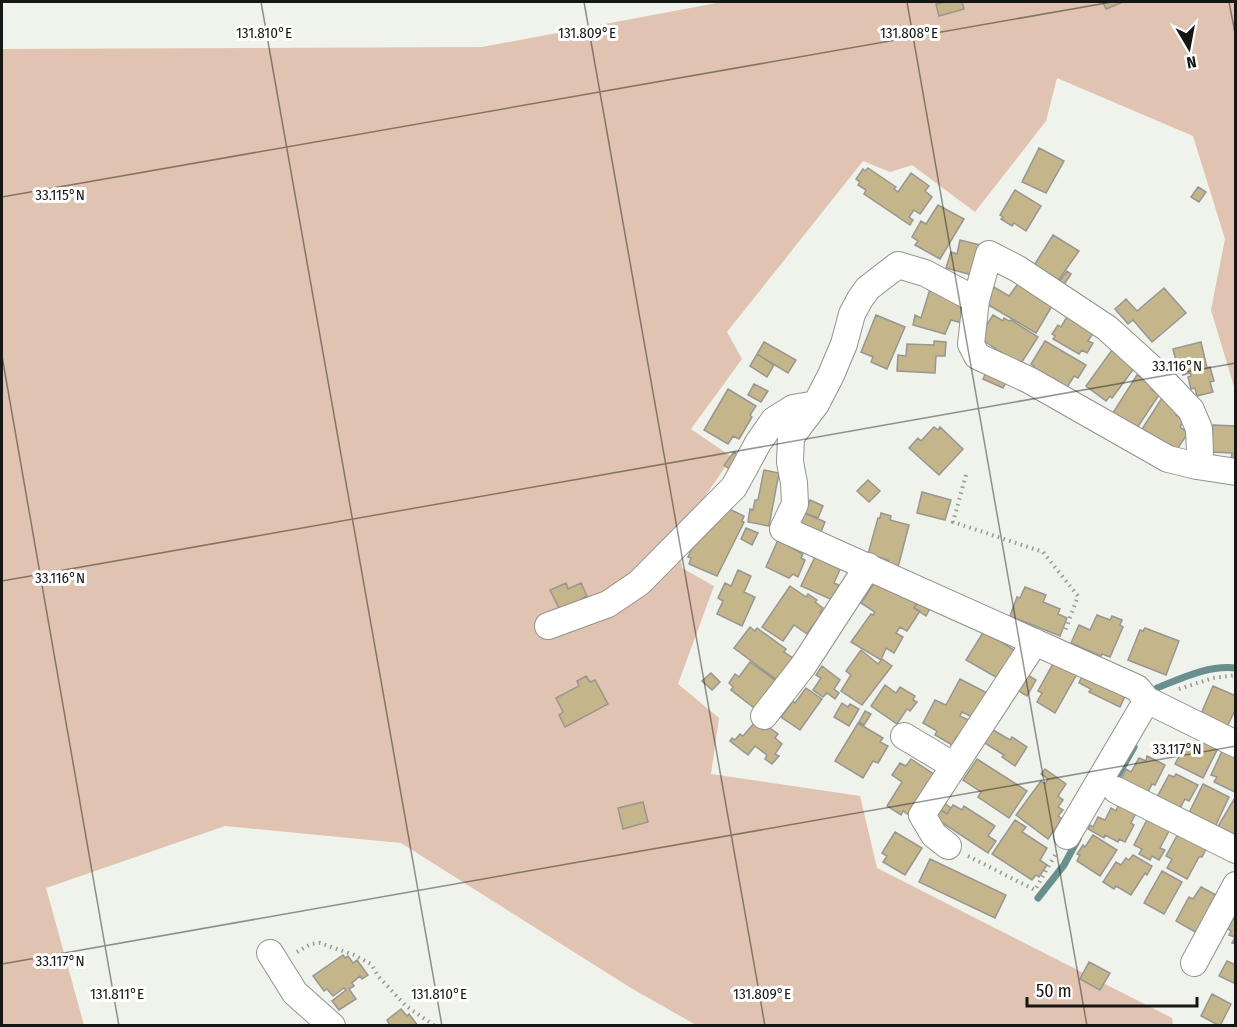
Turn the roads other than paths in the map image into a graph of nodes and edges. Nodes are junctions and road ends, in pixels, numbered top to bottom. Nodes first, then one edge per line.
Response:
1 (976, 300) junction
2 (816, 405) junction
3 (1197, 466) junction
4 (1236, 472) edge
5 (868, 566) junction
6 (548, 626) dead end
7 (1046, 647) junction
8 (1151, 702) junction
9 (764, 716) dead end
10 (904, 736) dead end
11 (1236, 744) edge
12 (954, 766) junction
13 (1116, 790) dead end
14 (1066, 836) road end
15 (948, 846) road end
16 (1236, 849) edge
17 (1236, 885) edge
18 (271, 956) road end
19 (1194, 963) dead end
20 (332, 1026) edge

1 - 2 street
1 - 3 street
1 - 3 street
2 - 5 street
2 - 6 street
3 - 4 street
5 - 7 street
5 - 9 street
7 - 8 street
7 - 12 street
8 - 11 street
8 - 14 street
10 - 12 street
12 - 15 street
13 - 16 street
17 - 19 street
18 - 20 street

